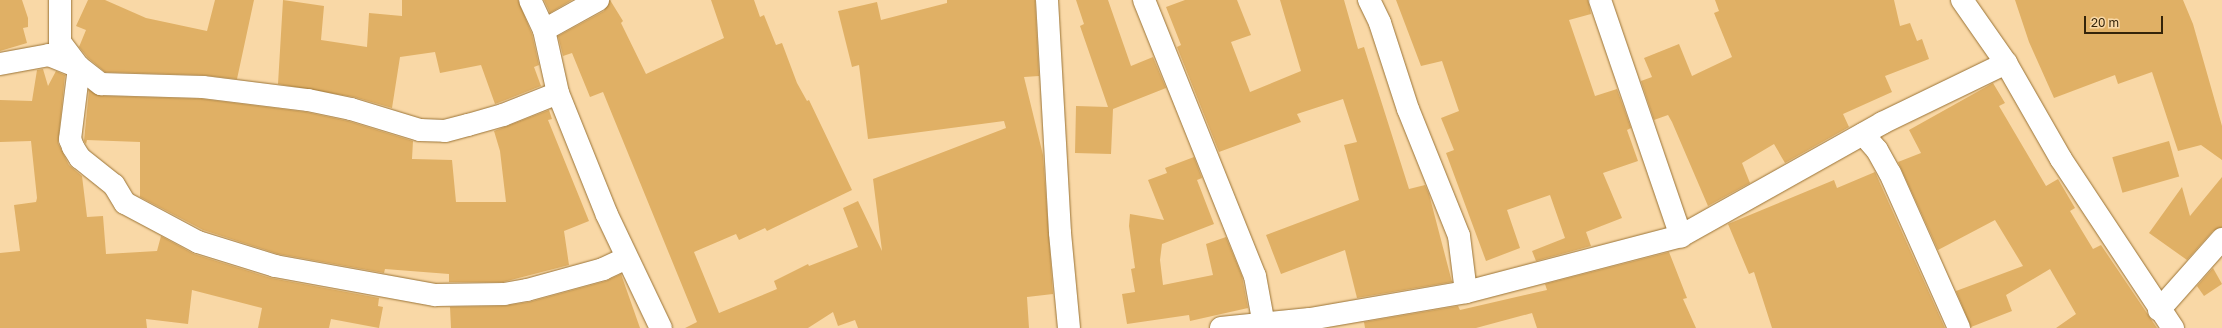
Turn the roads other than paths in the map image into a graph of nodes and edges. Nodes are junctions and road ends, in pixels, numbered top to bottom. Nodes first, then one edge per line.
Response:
1 (60, 0) edge
2 (530, 0) edge
3 (598, 0) edge
4 (1047, 0) edge
5 (1144, 0) edge
6 (1369, 0) edge
7 (1600, 0) edge
8 (1962, 0) edge
9 (544, 30) junction
10 (2006, 63) junction
11 (0, 64) edge
12 (79, 67) junction
13 (558, 93) junction
14 (1863, 134) junction
15 (1681, 236) junction
16 (2222, 239) edge
17 (627, 258) junction
18 (1466, 292) junction
19 (2159, 310) junction
20 (1264, 325) junction
21 (661, 328) edge
22 (1069, 328) edge
23 (1221, 328) edge
24 (1959, 328) edge
25 (2173, 328) edge

1 - 12 street
2 - 9 street
3 - 9 street
4 - 22 street
5 - 20 street
6 - 18 street
7 - 15 street
8 - 10 street
9 - 13 street
10 - 14 street
10 - 19 street
11 - 12 street
12 - 13 street
12 - 17 street
13 - 17 street
14 - 15 street
14 - 24 street
15 - 18 street
16 - 19 street
17 - 21 street
18 - 20 street
19 - 25 street
20 - 23 street

